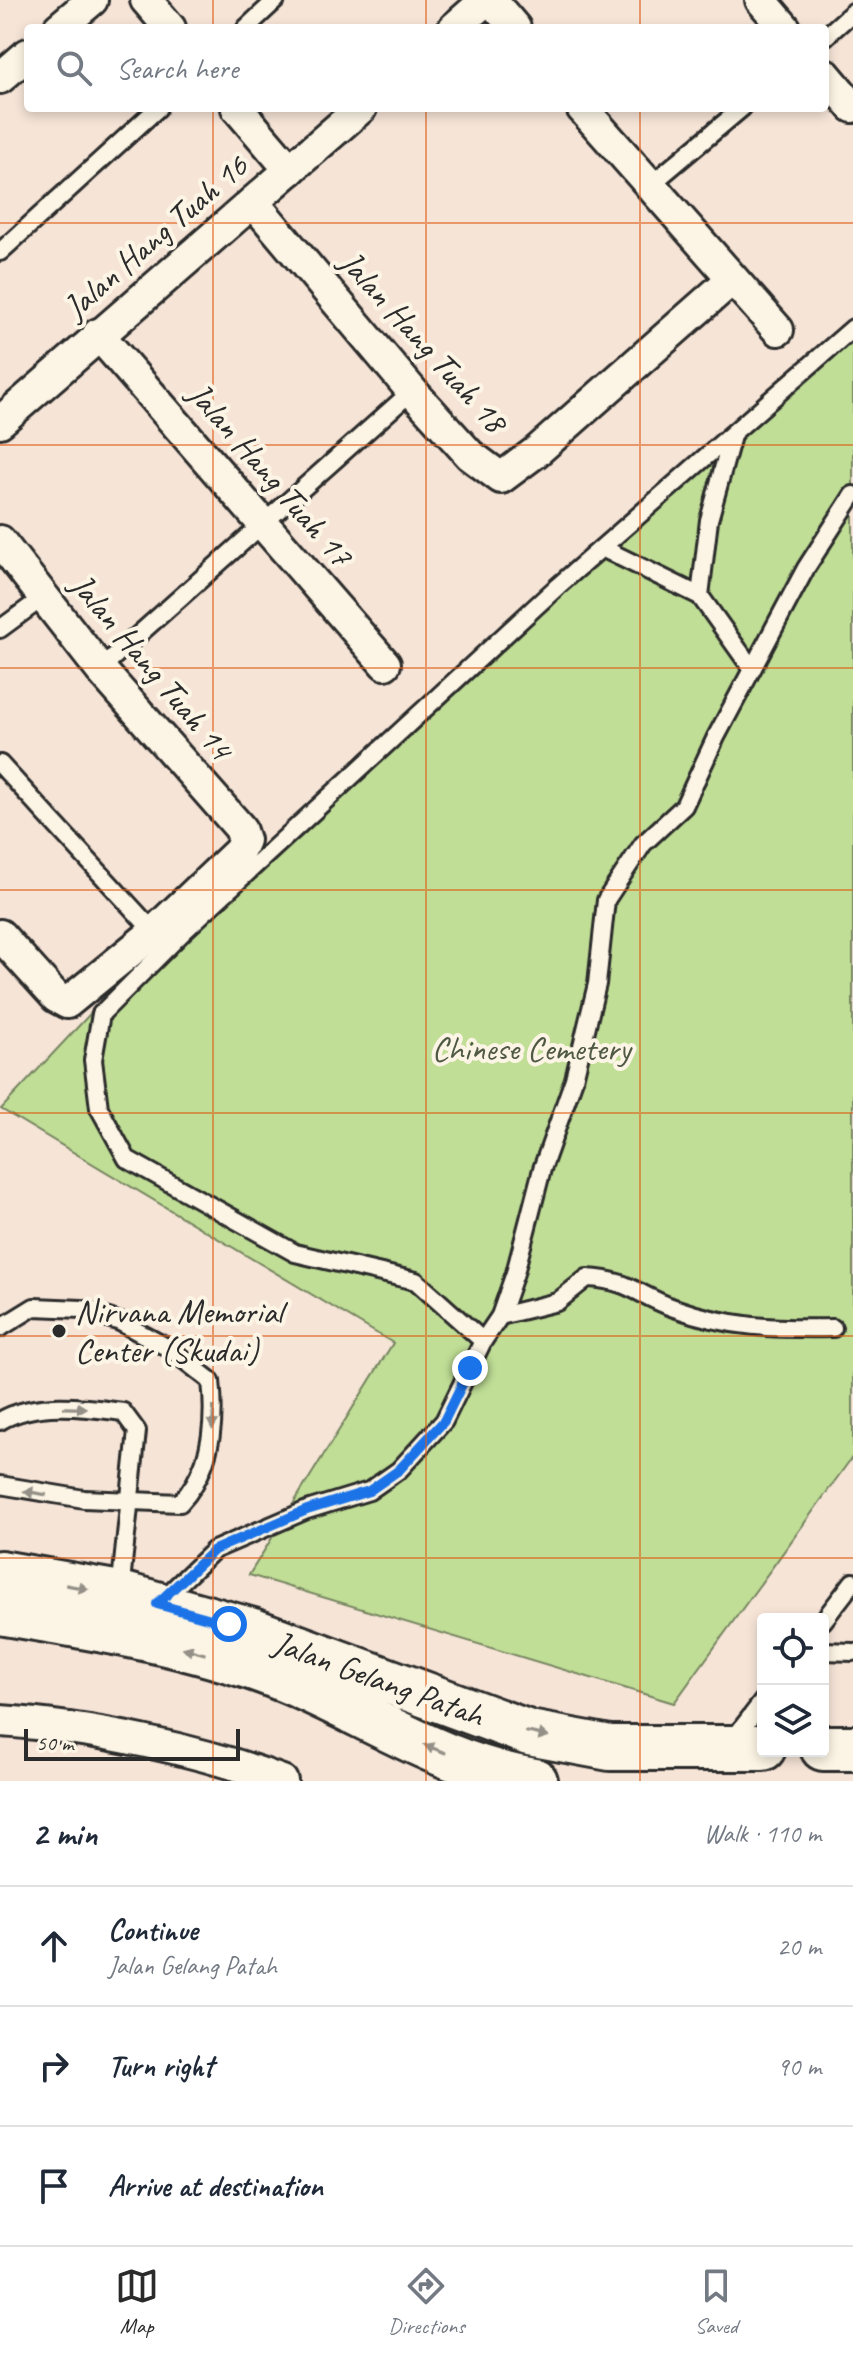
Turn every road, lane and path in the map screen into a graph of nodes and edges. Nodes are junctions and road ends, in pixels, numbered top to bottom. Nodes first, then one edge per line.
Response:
1 (92, 0) edge
2 (146, 0) edge
3 (276, 0) edge
4 (488, 0) edge
5 (761, 0) edge
6 (853, 12) edge
7 (64, 24) edge
8 (167, 24) edge
9 (250, 24) edge
10 (459, 24) edge
11 (511, 24) edge
12 (782, 24) edge
13 (829, 33) edge
14 (24, 57) edge
15 (0, 78) edge
16 (829, 79) edge
17 (853, 107) edge
18 (154, 112) edge
19 (240, 112) edge
20 (356, 112) edge
21 (585, 112) edge
22 (737, 112) edge
23 (290, 170) junction
24 (648, 187) junction
25 (253, 202) junction
26 (0, 252) edge
27 (731, 280) junction
28 (853, 328) edge
29 (778, 330) dead end
30 (98, 334) junction
31 (412, 391) junction
32 (0, 422) edge
33 (732, 436) junction
34 (853, 495) edge
35 (265, 522) junction
36 (0, 541) edge
37 (602, 548) junction
38 (45, 596) junction
39 (700, 596) junction
40 (0, 629) edge
41 (385, 664) dead end
42 (100, 669) junction
43 (752, 669) junction
44 (0, 764) edge
45 (154, 932) junction
46 (0, 935) edge
47 (500, 1316) junction
48 (0, 1328) edge
49 (833, 1328) dead end
50 (483, 1341) junction
51 (0, 1421) edge
52 (0, 1485) edge
53 (128, 1500) junction
54 (0, 1573) edge
55 (853, 1582) edge
56 (138, 1599) junction
57 (0, 1612) edge
58 (829, 1613) edge
59 (829, 1651) edge
60 (853, 1652) edge
61 (757, 1716) edge
62 (0, 1721) edge
63 (744, 1748) edge
64 (829, 1748) edge
65 (853, 1748) edge
66 (282, 1781) edge
67 (535, 1781) edge

1 - 7 street
2 - 8 street
3 - 9 lane
4 - 10 street
4 - 11 street
5 - 12 street
6 - 13 lane
14 - 15 street
16 - 17 street
18 - 26 lane
19 - 23 street
20 - 23 street, Jalan Hang Tuah 16
21 - 24 street
22 - 24 lane
23 - 25 street, Jalan Hang Tuah 16
24 - 27 street
25 - 30 street, Jalan Hang Tuah 16
25 - 31 street, Jalan Hang Tuah 18
27 - 29 street
27 - 31 street, Jalan Hang Tuah 18
28 - 33 lane
30 - 32 street, Jalan Hang Tuah 16
30 - 35 street, Jalan Hang Tuah 17
31 - 35 lane
33 - 37 lane
33 - 39 lane
34 - 43 lane
35 - 41 street, Jalan Hang Tuah 17
35 - 42 lane
36 - 38 street, Jalan Hang Tuah 14
37 - 39 lane
37 - 50 lane
38 - 40 lane
38 - 42 street, Jalan Hang Tuah 14
39 - 43 lane
42 - 45 street, Jalan Hang Tuah 14
43 - 47 lane
44 - 45 lane
45 - 46 street
47 - 49 lane
47 - 50 lane
48 -> 53 lane
50 - 56 lane
51 -> 53 lane
53 -> 52 lane
53 - 56 lane
54 -> 56 main road, Jalan Gelang Patah
55 - 58 lane
56 -> 63 main road, Jalan Gelang Patah
67 -> 57 main road, Jalan Gelang Patah
59 - 60 lane
61 - 63 lane
62 - 66 street
64 - 65 main road

